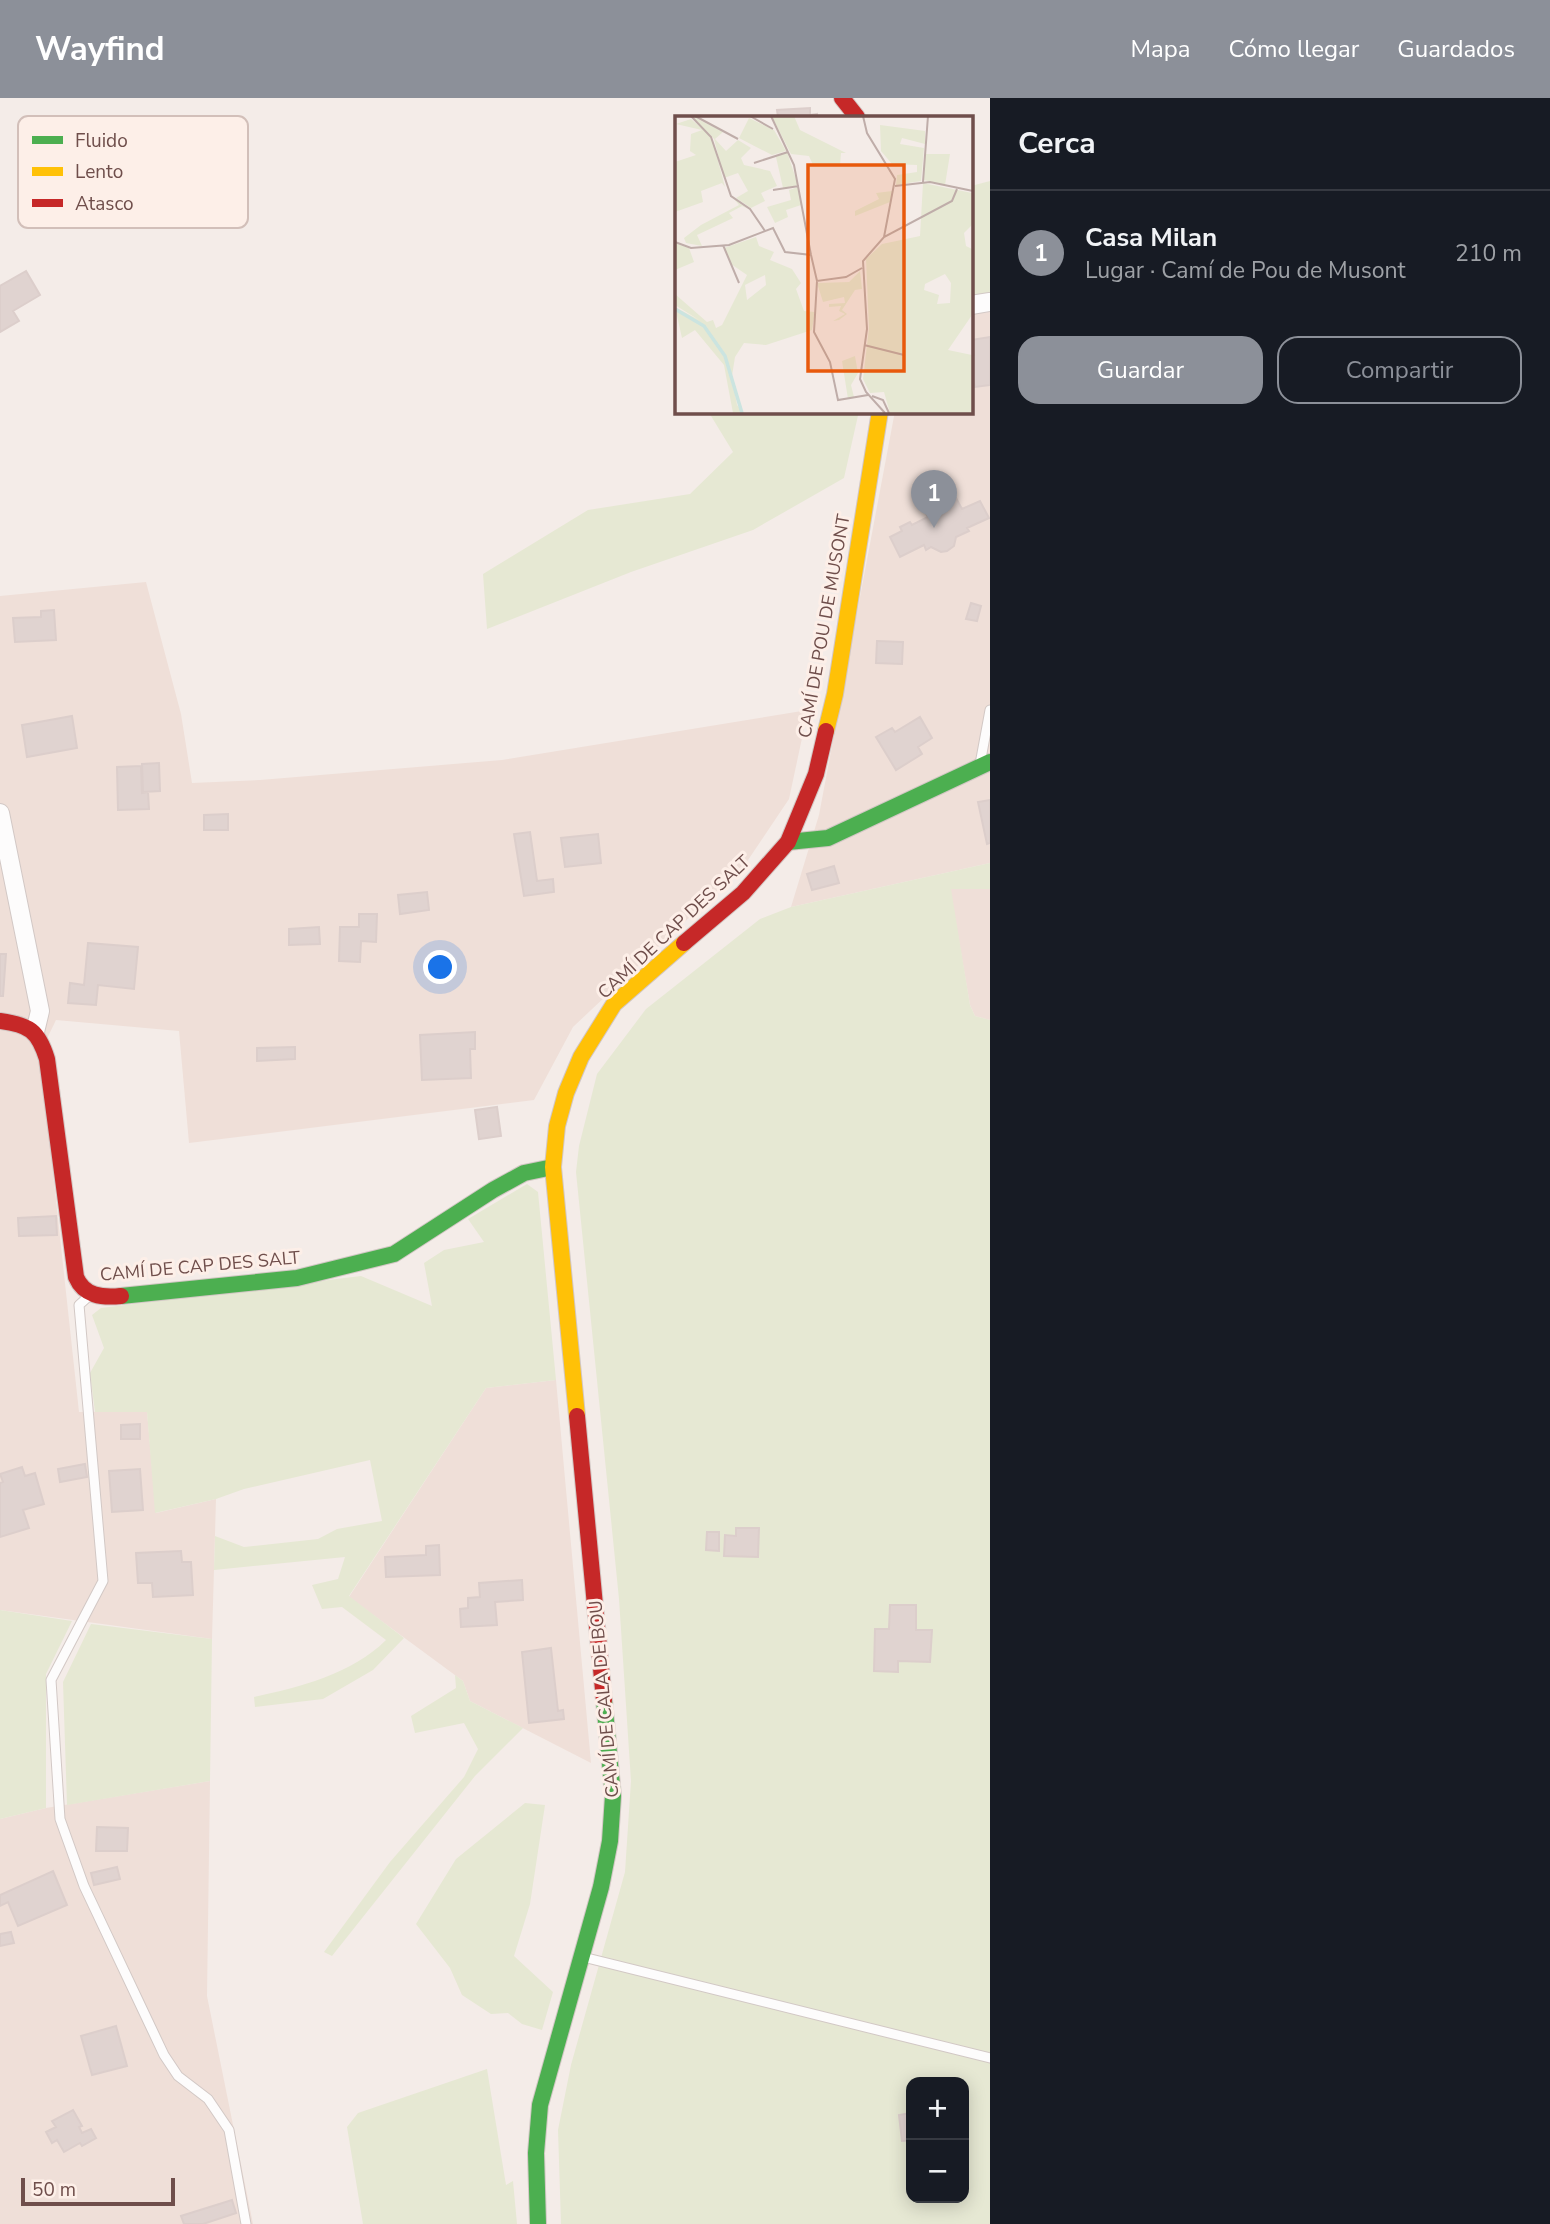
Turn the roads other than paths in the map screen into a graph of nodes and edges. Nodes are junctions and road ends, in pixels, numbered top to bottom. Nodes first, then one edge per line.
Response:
1 (842, 98) edge
2 (856, 116) edge
3 (990, 302) edge
4 (972, 305) edge
5 (880, 413) edge
6 (990, 710) edge
7 (985, 764) edge
8 (0, 813) edge
9 (788, 842) junction
10 (0, 1021) edge
11 (35, 1032) junction
12 (553, 1167) junction
13 (90, 1295) junction
14 (582, 1956) junction
15 (990, 2059) edge
16 (246, 2224) edge
17 (538, 2224) edge

1 - 2 street
3 - 4 street
5 - 9 street, CAMÍ DE POU DE MUSONT
6 - 7 lane
7 - 9 street
8 - 11 street
9 - 12 street, CAMÍ DE CAP DES SALT
10 - 11 street
11 - 13 street, CAMÍ DE CAP DES SALT
12 - 13 street, CAMÍ DE CAP DES SALT
12 - 14 street, CAMÍ DE CALA DE BOU
13 - 16 lane
14 - 15 lane
14 - 17 street, CAMÍ DE CALA DE BOU

